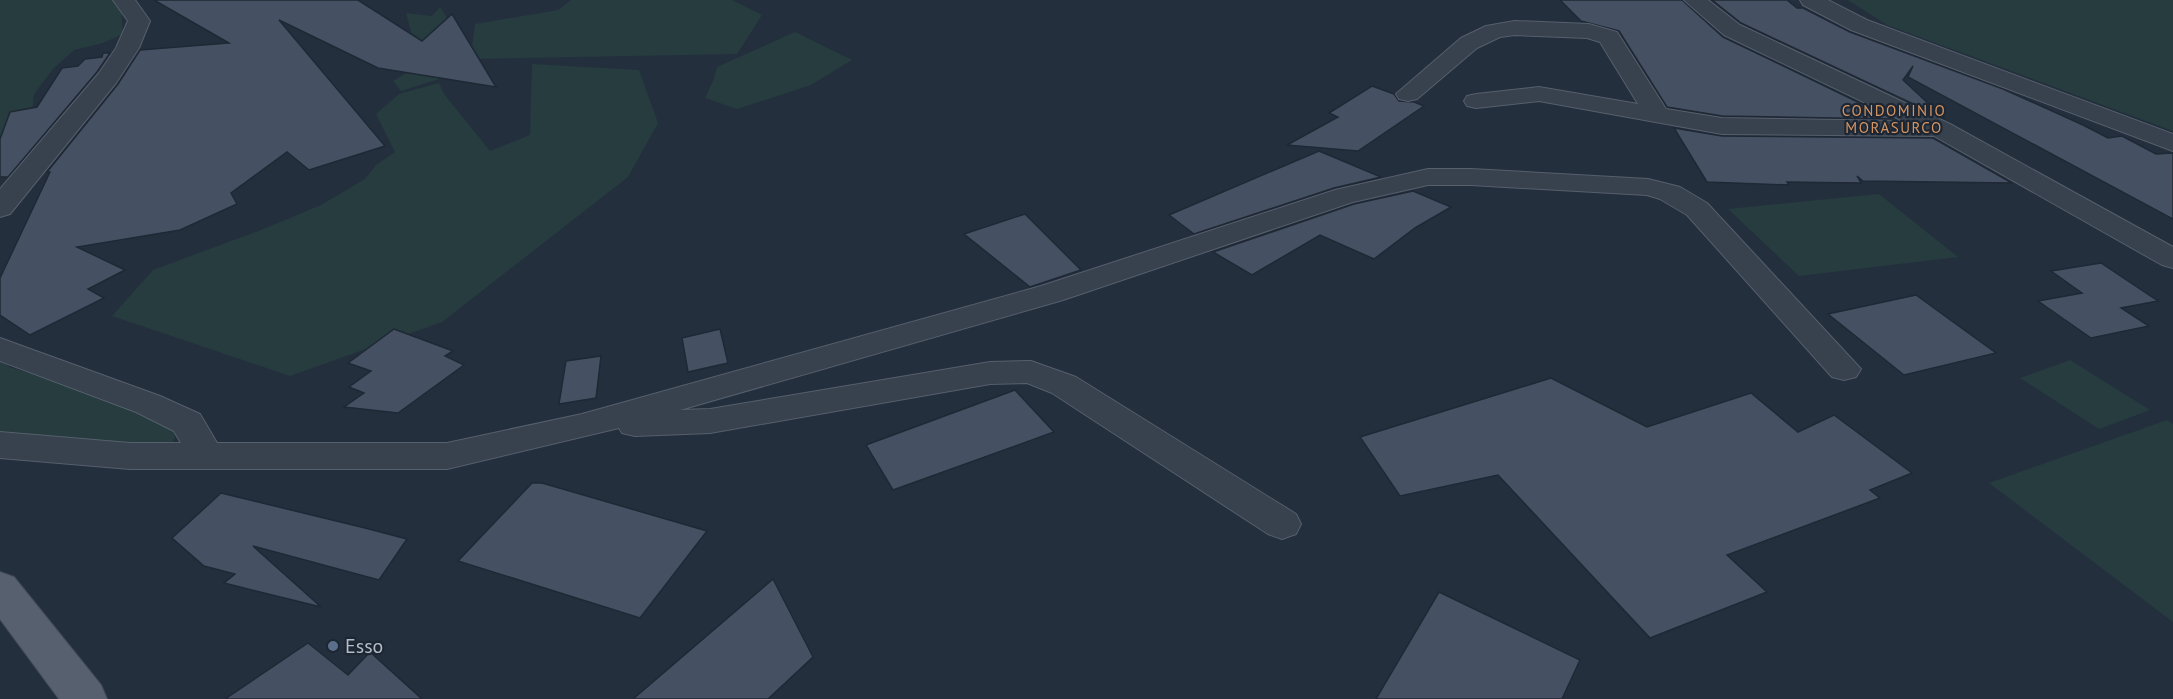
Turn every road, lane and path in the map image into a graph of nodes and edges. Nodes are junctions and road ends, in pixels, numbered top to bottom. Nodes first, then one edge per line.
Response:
1 (124, 0) edge
2 (1695, 0) edge
3 (1811, 0) edge
4 (1408, 94) dead end
5 (1476, 101) dead end
6 (1658, 116) junction
7 (1941, 129) junction
8 (2173, 143) edge
9 (0, 208) edge
10 (2173, 259) edge
11 (0, 349) edge
12 (1844, 369) dead end
13 (582, 426) junction
14 (0, 445) edge
15 (206, 456) junction
16 (1282, 524) dead end
17 (0, 588) edge
18 (85, 699) edge

1 - 9 street
2 - 7 street
3 - 8 street
4 - 6 street
5 - 6 street
6 - 7 street
7 - 10 street
11 - 15 street
12 - 13 street
13 - 15 street
13 - 16 street
14 - 15 street
17 - 18 main road

